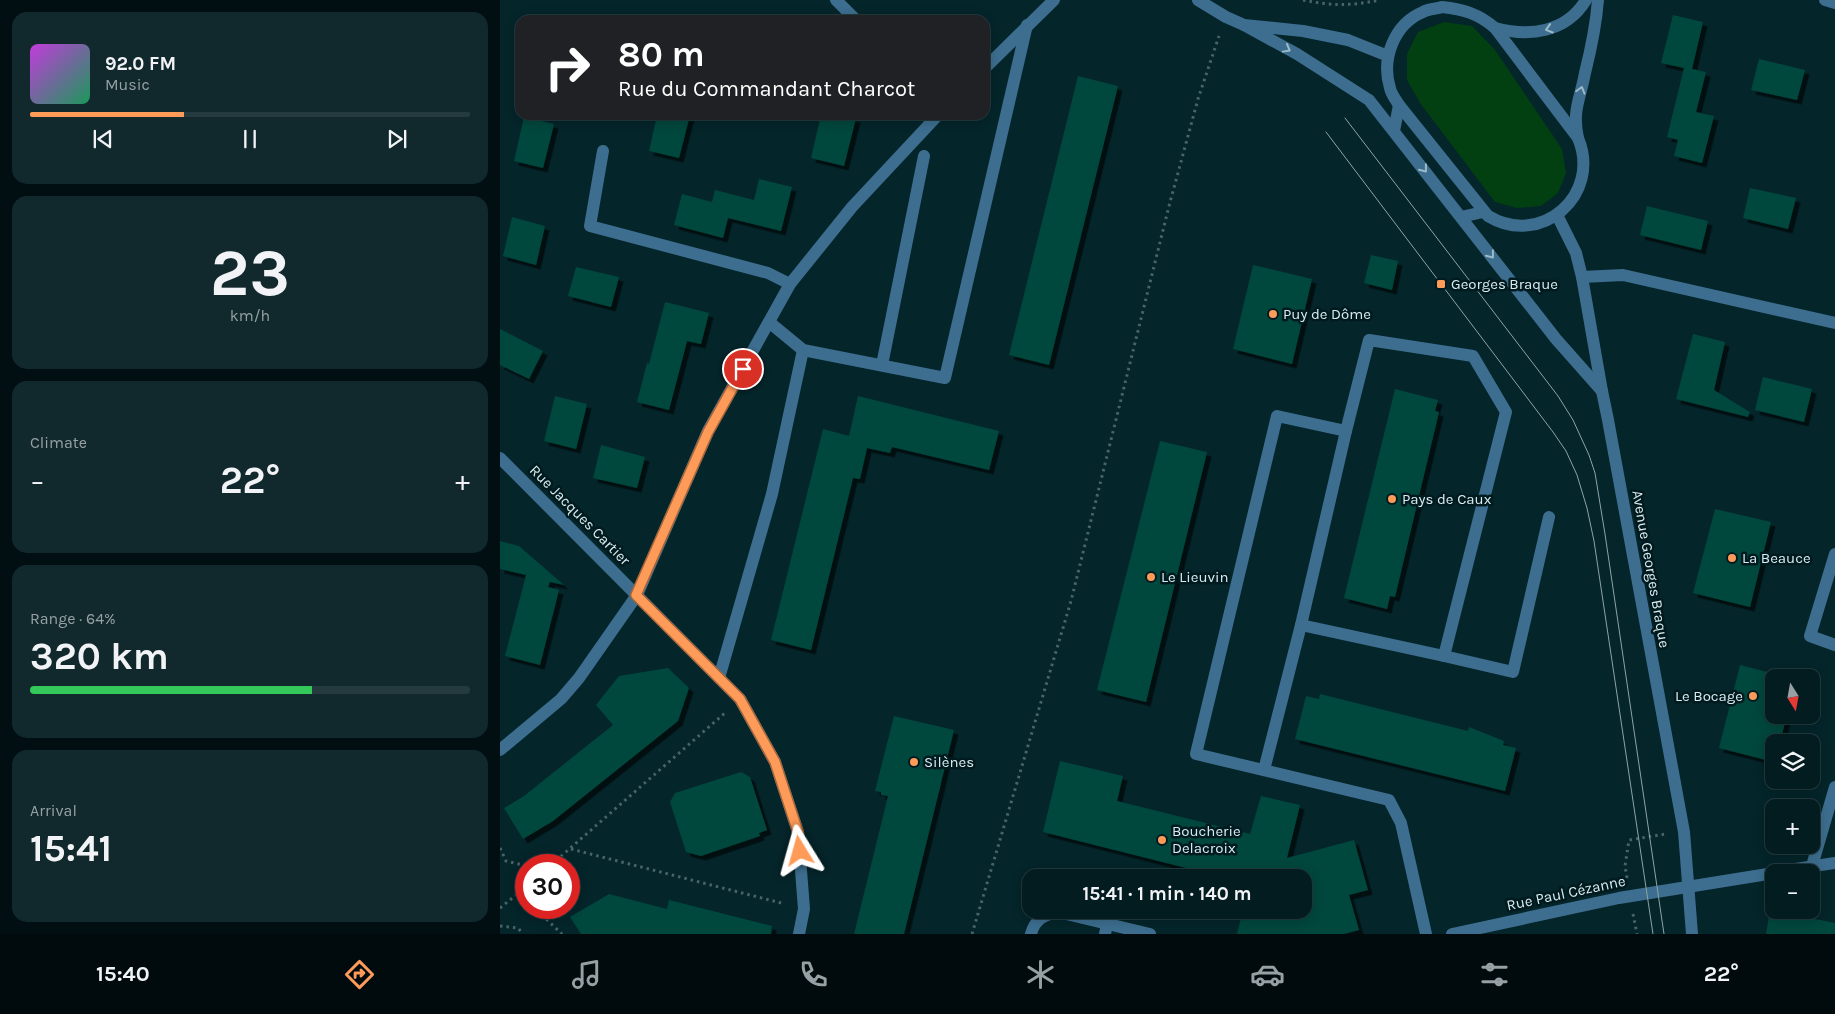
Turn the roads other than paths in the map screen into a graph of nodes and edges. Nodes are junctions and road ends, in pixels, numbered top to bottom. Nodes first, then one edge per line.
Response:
1 (837, 0) edge
2 (1054, 0) edge
3 (1198, 0) edge
4 (1586, 0) edge
5 (1598, 0) edge
6 (1825, 0) edge
7 (1835, 2) edge
8 (851, 15) edge
9 (1028, 25) junction
10 (1244, 25) junction
11 (1495, 28) junction
12 (1388, 56) junction
13 (990, 63) edge
14 (1399, 105) junction
15 (933, 120) edge
16 (1394, 131) junction
17 (1578, 138) junction
18 (603, 151) dead end
19 (924, 156) dead end
20 (1484, 212) junction
21 (1557, 215) junction
22 (1461, 217) junction
23 (1582, 277) junction
24 (790, 284) junction
25 (769, 322) junction
26 (1835, 323) edge
27 (803, 350) junction
28 (882, 365) junction
29 (1602, 391) junction
30 (1346, 431) junction
31 (500, 458) edge
32 (1549, 517) dead end
33 (1835, 554) edge
34 (636, 595) junction
35 (1301, 625) junction
36 (1835, 645) edge
37 (1444, 656) junction
38 (719, 678) junction
39 (500, 750) edge
40 (1264, 770) junction
41 (1835, 787) edge
42 (1835, 863) edge
43 (1813, 864) edge
44 (1820, 865) edge
45 (1765, 874) edge
46 (1688, 887) junction
47 (1106, 929) edge
48 (799, 934) edge
49 (1031, 934) edge
50 (1150, 934) edge
51 (1426, 934) edge
52 (1452, 934) edge
53 (1692, 934) edge

1 - 8 street
2 - 9 street
3 - 10 street
4 -> 11 street
17 -> 5 street
6 - 7 street
9 - 13 street
9 - 28 street
10 - 12 street
10 -> 16 street
11 - 12 street
11 - 17 street
12 - 14 street
14 - 16 street
14 - 20 street
15 - 24 street
16 -> 22 street
17 - 21 street
18 - 24 street
19 - 28 street
20 - 21 street
20 - 22 street
21 - 23 street, Avenue Georges Braque
22 -> 29 street
23 - 26 street
23 - 29 street, Avenue Georges Braque
24 - 25 street
25 - 27 street
25 - 34 street
27 - 28 street
27 - 38 street
29 - 46 street, Avenue Georges Braque
30 - 35 street
30 - 37 street
30 - 40 street
31 - 34 street, Rue Jacques Cartier
32 - 37 street
33 - 36 street
34 - 38 street, Rue Jacques Cartier
34 - 39 street
35 - 37 street
35 - 40 street
38 - 48 street, Rue Jacques Cartier
40 - 51 street
41 - 43 street
42 - 44 street, Rue Paul Cézanne
45 - 46 street, Rue Paul Cézanne
46 - 52 street, Rue Paul Cézanne
46 - 53 street, Avenue Georges Braque
47 - 49 street
47 - 50 street

